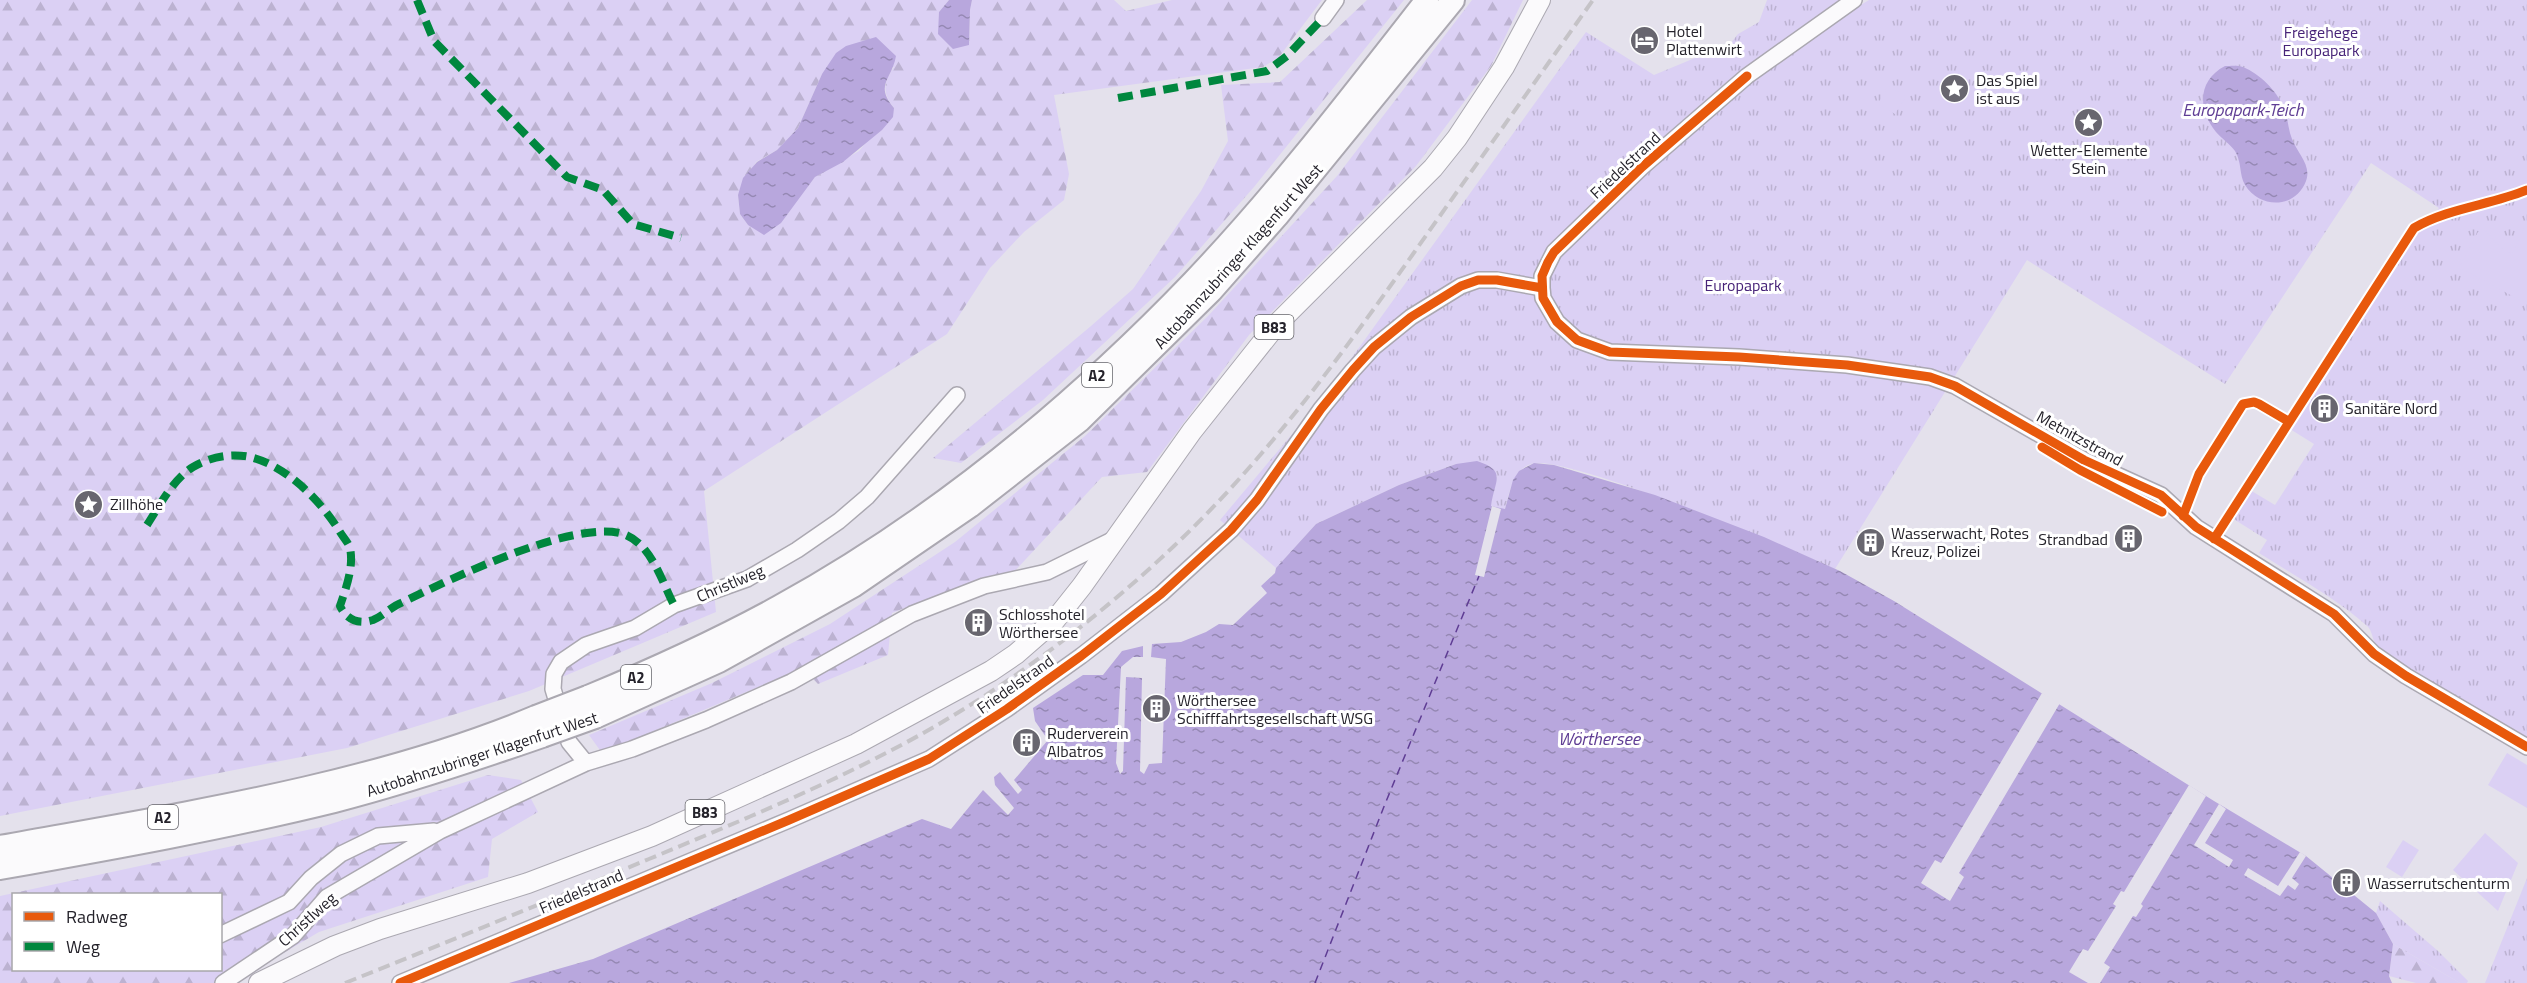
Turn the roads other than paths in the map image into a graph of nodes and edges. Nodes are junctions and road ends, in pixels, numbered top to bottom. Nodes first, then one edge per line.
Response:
1 (1336, 0) edge
2 (1427, 0) edge
3 (1453, 0) edge
4 (1540, 0) edge
5 (1850, 1) edge
6 (1323, 18) dead end
7 (1542, 288) junction
8 (957, 395) dead end
9 (1116, 538) junction
10 (592, 707) junction
11 (539, 726) junction
12 (2527, 747) edge
13 (586, 763) junction
14 (440, 831) junction
15 (5, 845) edge
16 (77, 854) junction
17 (0, 868) edge
18 (0, 881) edge
19 (222, 934) edge
20 (223, 983) edge
21 (259, 983) edge
22 (400, 983) edge

1 - 6 street
2 - 10 highway, Autobahnzubringer Klagenfurt West / A2
3 - 10 highway, Autobahnzubringer Klagenfurt West / A2
4 - 9 main road, B83
5 - 7 street, Friedelstrand
7 - 12 street, Metnitzstrand
7 - 22 street, Friedelstrand
8 - 13 street, Christlweg
9 - 13 street, Christlweg
9 - 21 main road, B83
10 - 11 highway, Autobahnzubringer Klagenfurt West / A2, bridge
11 - 15 highway, Autobahnzubringer Klagenfurt West / A2
11 - 16 highway, Autobahnzubringer Klagenfurt West / A2
13 - 14 street, Christlweg
14 - 19 street
14 - 20 street, Christlweg
16 - 17 highway, Autobahnzubringer Klagenfurt West / A2
16 - 18 highway

